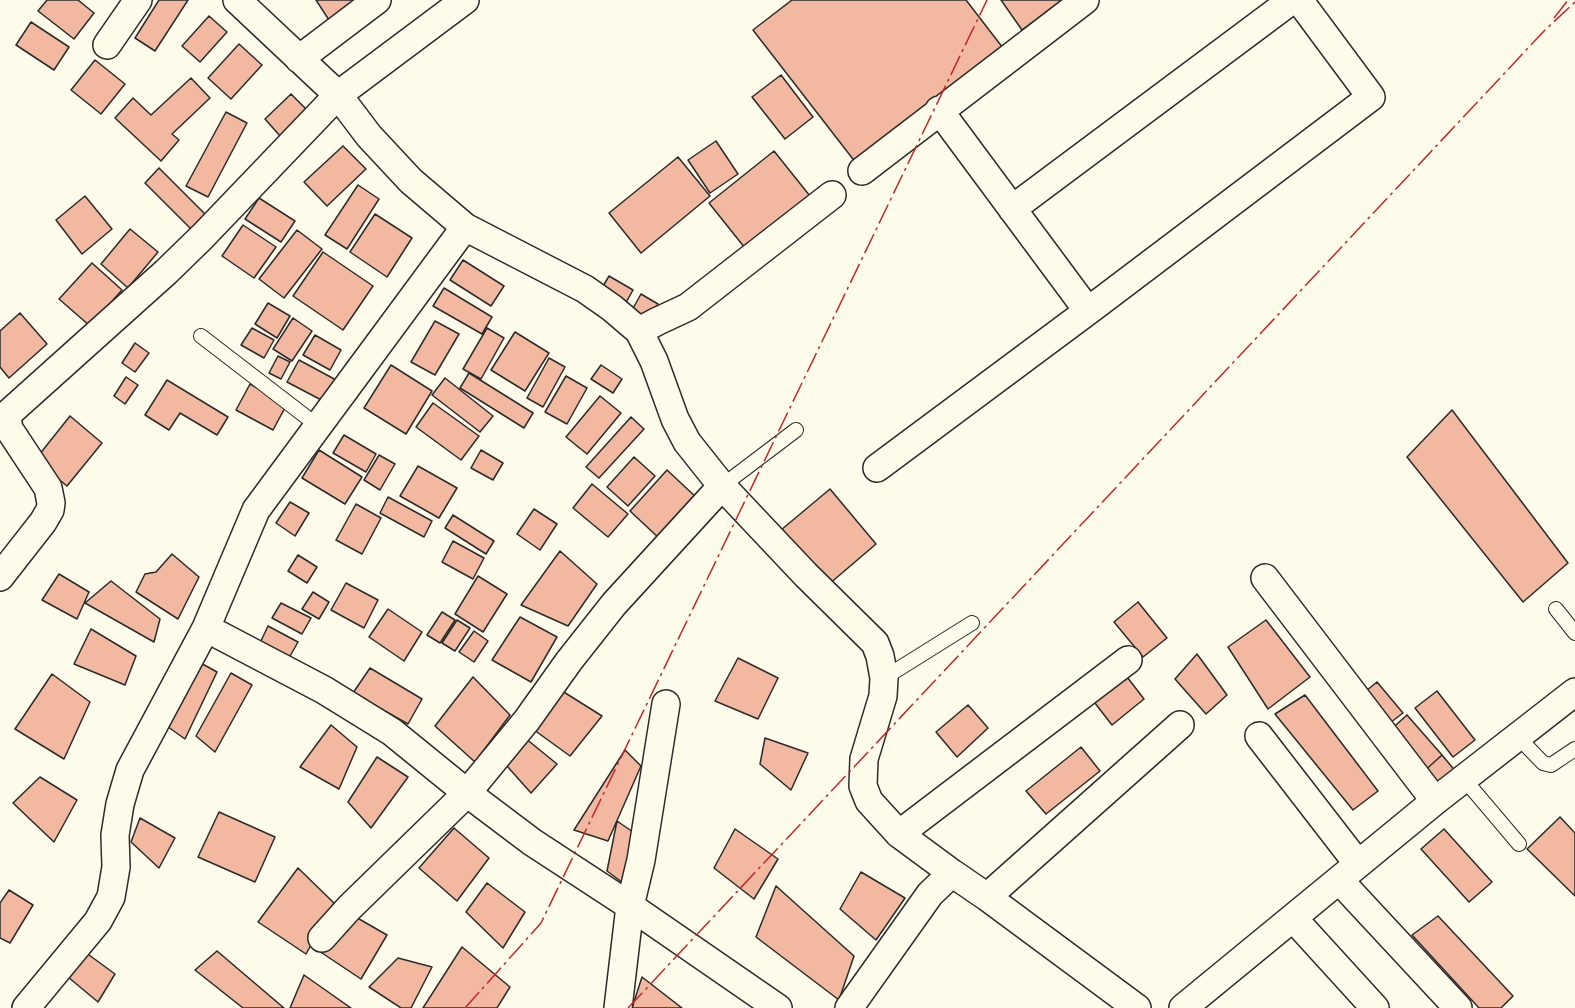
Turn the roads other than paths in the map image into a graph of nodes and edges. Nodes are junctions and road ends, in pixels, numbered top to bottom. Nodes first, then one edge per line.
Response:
1 (138, 0) edge
2 (237, 0) edge
3 (377, 0) edge
4 (465, 0) edge
5 (1085, 0) edge
6 (1292, 0) edge
7 (1299, 0) edge
8 (107, 45) dead end
9 (299, 59) junction
10 (338, 95) junction
11 (939, 110) junction
12 (862, 171) dead end
13 (832, 195) dead end
14 (1012, 209) junction
15 (465, 227) junction
16 (1088, 311) junction
17 (648, 326) junction
18 (201, 336) dead end
19 (318, 426) junction
20 (796, 430) dead end
21 (877, 468) dead end
22 (722, 486) junction
23 (0, 577) edge
24 (1265, 578) dead end
25 (1556, 609) dead end
26 (972, 623) dead end
27 (206, 628) junction
28 (1575, 633) edge
29 (1128, 660) dead end
30 (884, 678) junction
31 (1575, 693) edge
32 (666, 704) dead end
33 (1180, 725) dead end
34 (1259, 736) dead end
35 (1518, 737) junction
36 (1575, 749) edge
37 (1464, 779) junction
38 (467, 793) junction
39 (1435, 801) junction
40 (900, 834) junction
41 (1519, 844) dead end
42 (1348, 872) junction
43 (951, 873) junction
44 (987, 897) junction
45 (630, 906) junction
46 (1293, 918) junction
47 (322, 938) dead end
48 (26, 1008) edge
49 (618, 1008) edge
50 (778, 1008) edge
51 (849, 1008) edge
52 (1137, 1008) edge
53 (1183, 1008) edge
54 (1375, 1008) edge
55 (1458, 1008) edge

1 - 8 street
2 - 9 street
3 - 9 street
4 - 10 street
5 - 11 street
6 - 14 street
7 - 16 street
9 - 10 street
10 - 15 street
10 - 23 street
11 - 12 street
11 - 14 street
13 - 17 street
14 - 16 street
15 - 17 street
15 - 19 street
16 - 21 street
17 - 22 street
18 - 19 lane
19 - 27 street
20 - 22 lane
22 - 30 street
22 - 38 street
24 - 39 street
25 - 28 lane
26 - 30 lane
27 - 38 street
27 - 48 street
29 - 40 street
30 - 40 street
31 - 35 street
32 - 45 street
33 - 44 street
34 - 42 street
35 - 36 lane
35 - 37 street
37 - 39 street
37 - 41 lane
38 - 45 street
38 - 47 street
39 - 42 street
40 - 43 street
42 - 46 street
42 - 55 street
43 - 44 street
43 - 51 street
44 - 52 street
45 - 49 street
45 - 50 street
46 - 53 street
46 - 54 street

